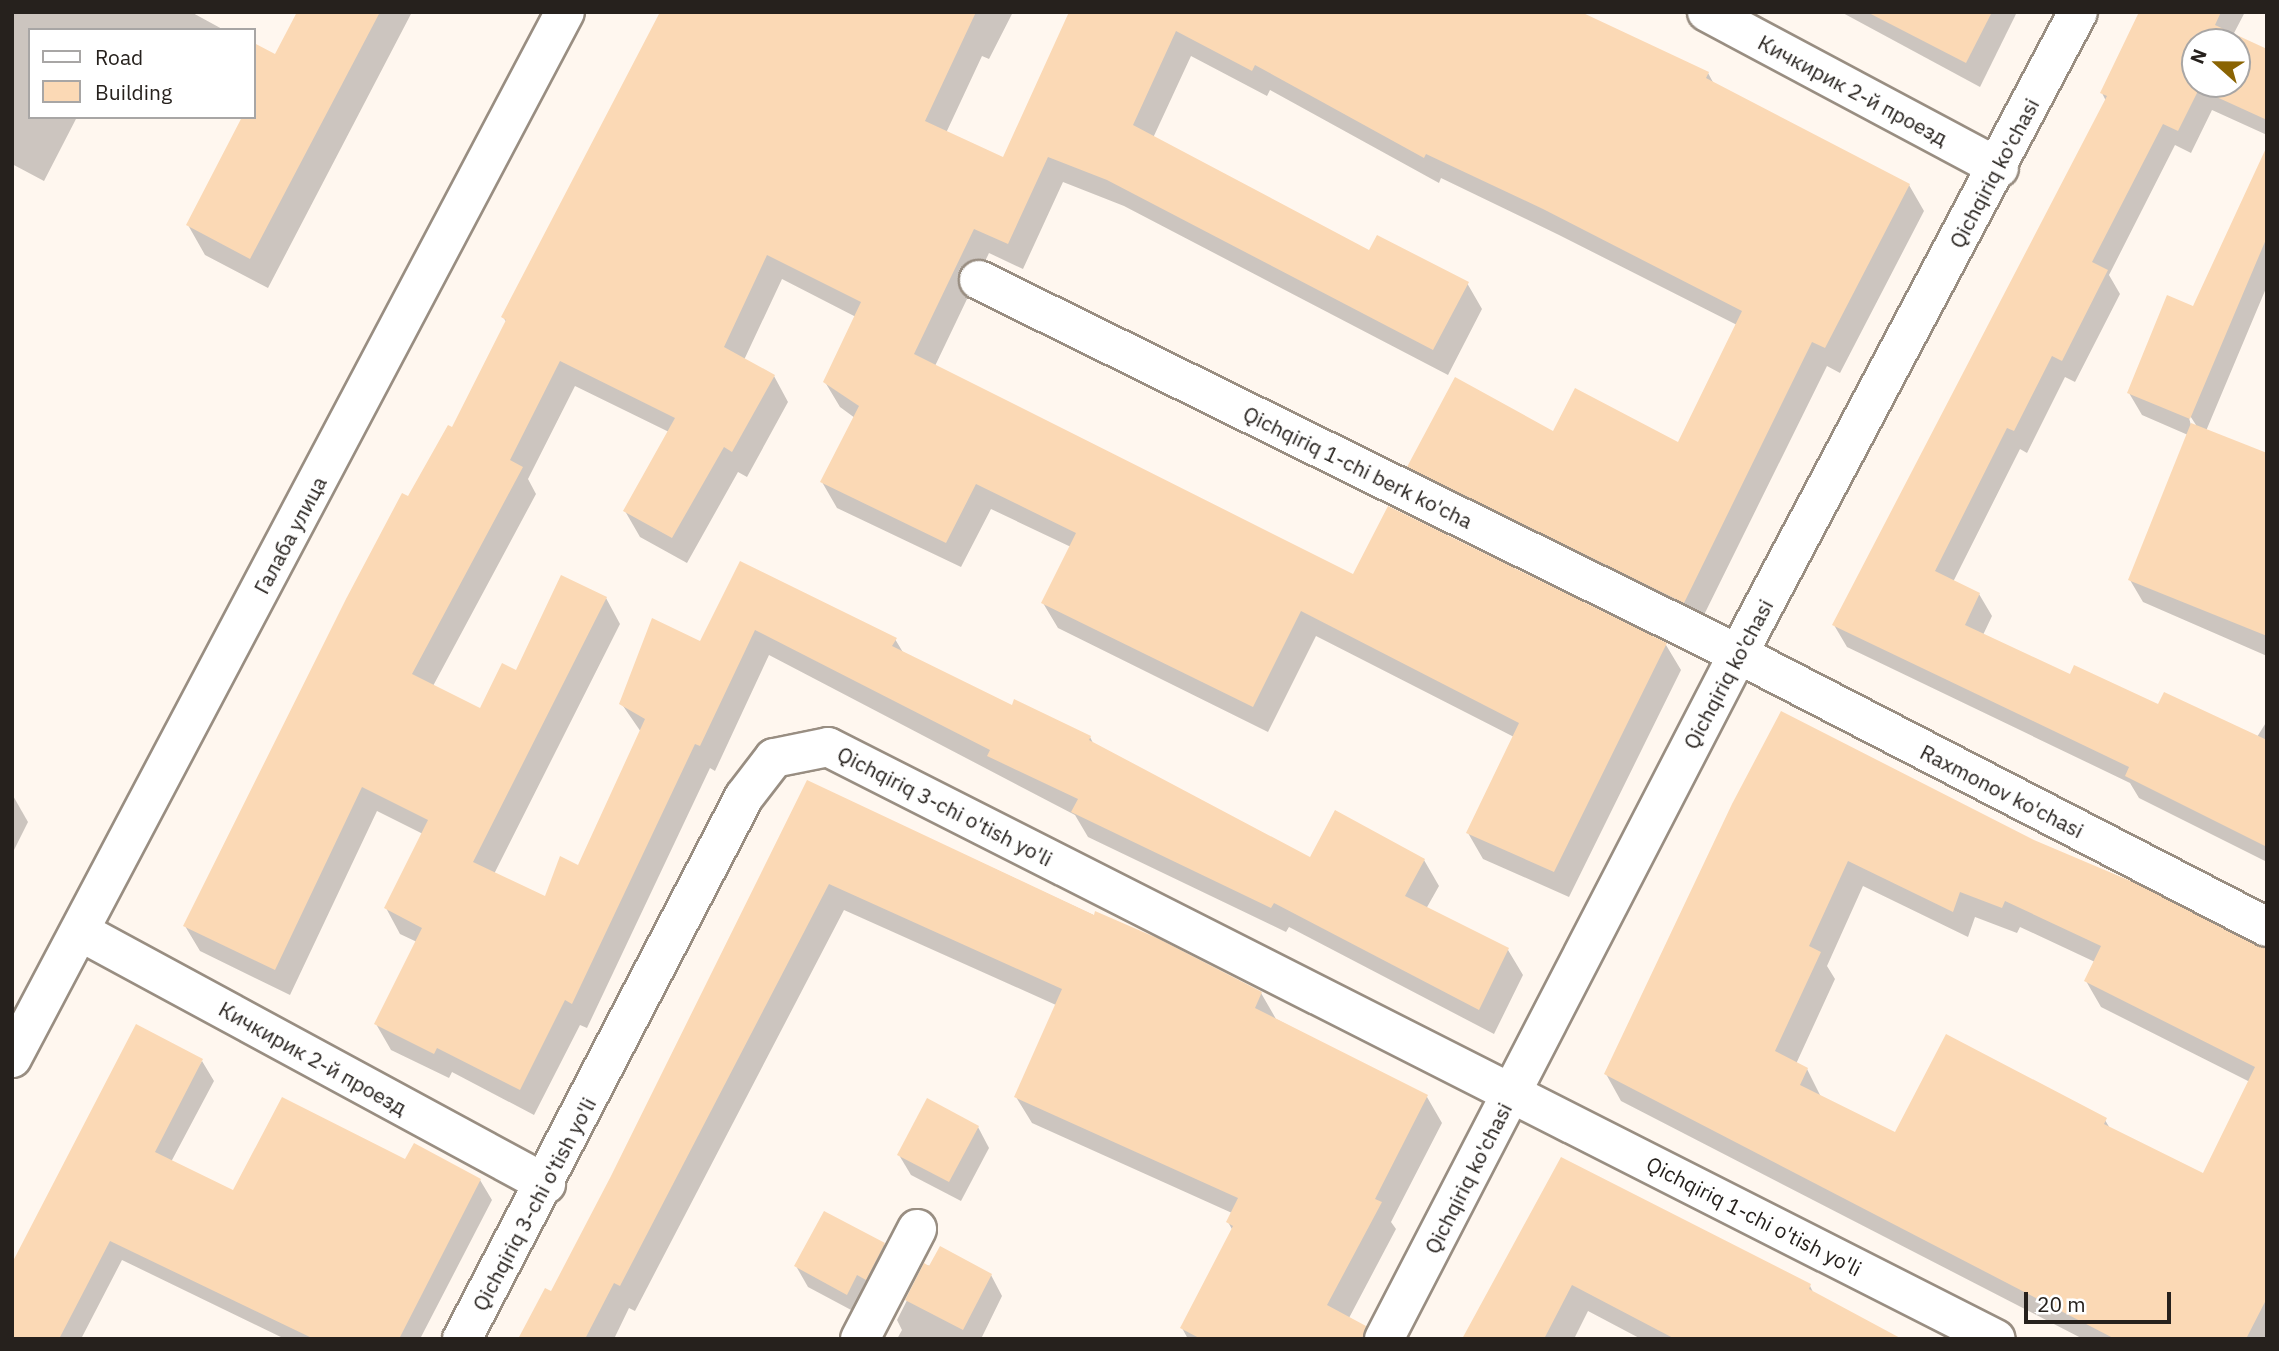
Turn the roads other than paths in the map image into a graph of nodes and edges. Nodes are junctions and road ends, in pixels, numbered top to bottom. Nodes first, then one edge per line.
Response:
1 (565, 12) edge
2 (1707, 12) edge
3 (2078, 12) edge
4 (1999, 168) junction
5 (979, 281) dead end
6 (1738, 654) junction
7 (2267, 927) edge
8 (81, 932) junction
9 (16, 1044) edge
10 (1511, 1093) junction
11 (545, 1184) junction
12 (917, 1229) dead end
13 (462, 1339) edge
14 (860, 1339) edge
15 (1384, 1339) edge
16 (1996, 1339) edge

1 - 8 street, Галаба улица
2 - 4 street, Кичкирик 2-й проезд
3 - 4 street, Qichqiriq ko'chasi
4 - 6 street, Qichqiriq ko'chasi
5 - 6 street, Qichqiriq 1-chi berk ko'cha
6 - 7 street, Raxmonov ko'chasi
6 - 10 street, Qichqiriq ko'chasi
8 - 9 street, Галаба улица
8 - 11 street, Кичкирик 2-й проезд
10 - 11 street, Qichqiriq 3-chi o'tish yo'li
10 - 15 street, Qichqiriq ko'chasi
10 - 16 street, Qichqiriq 1-chi o'tish yo'li
11 - 13 street, Qichqiriq 3-chi o'tish yo'li
12 - 14 street

